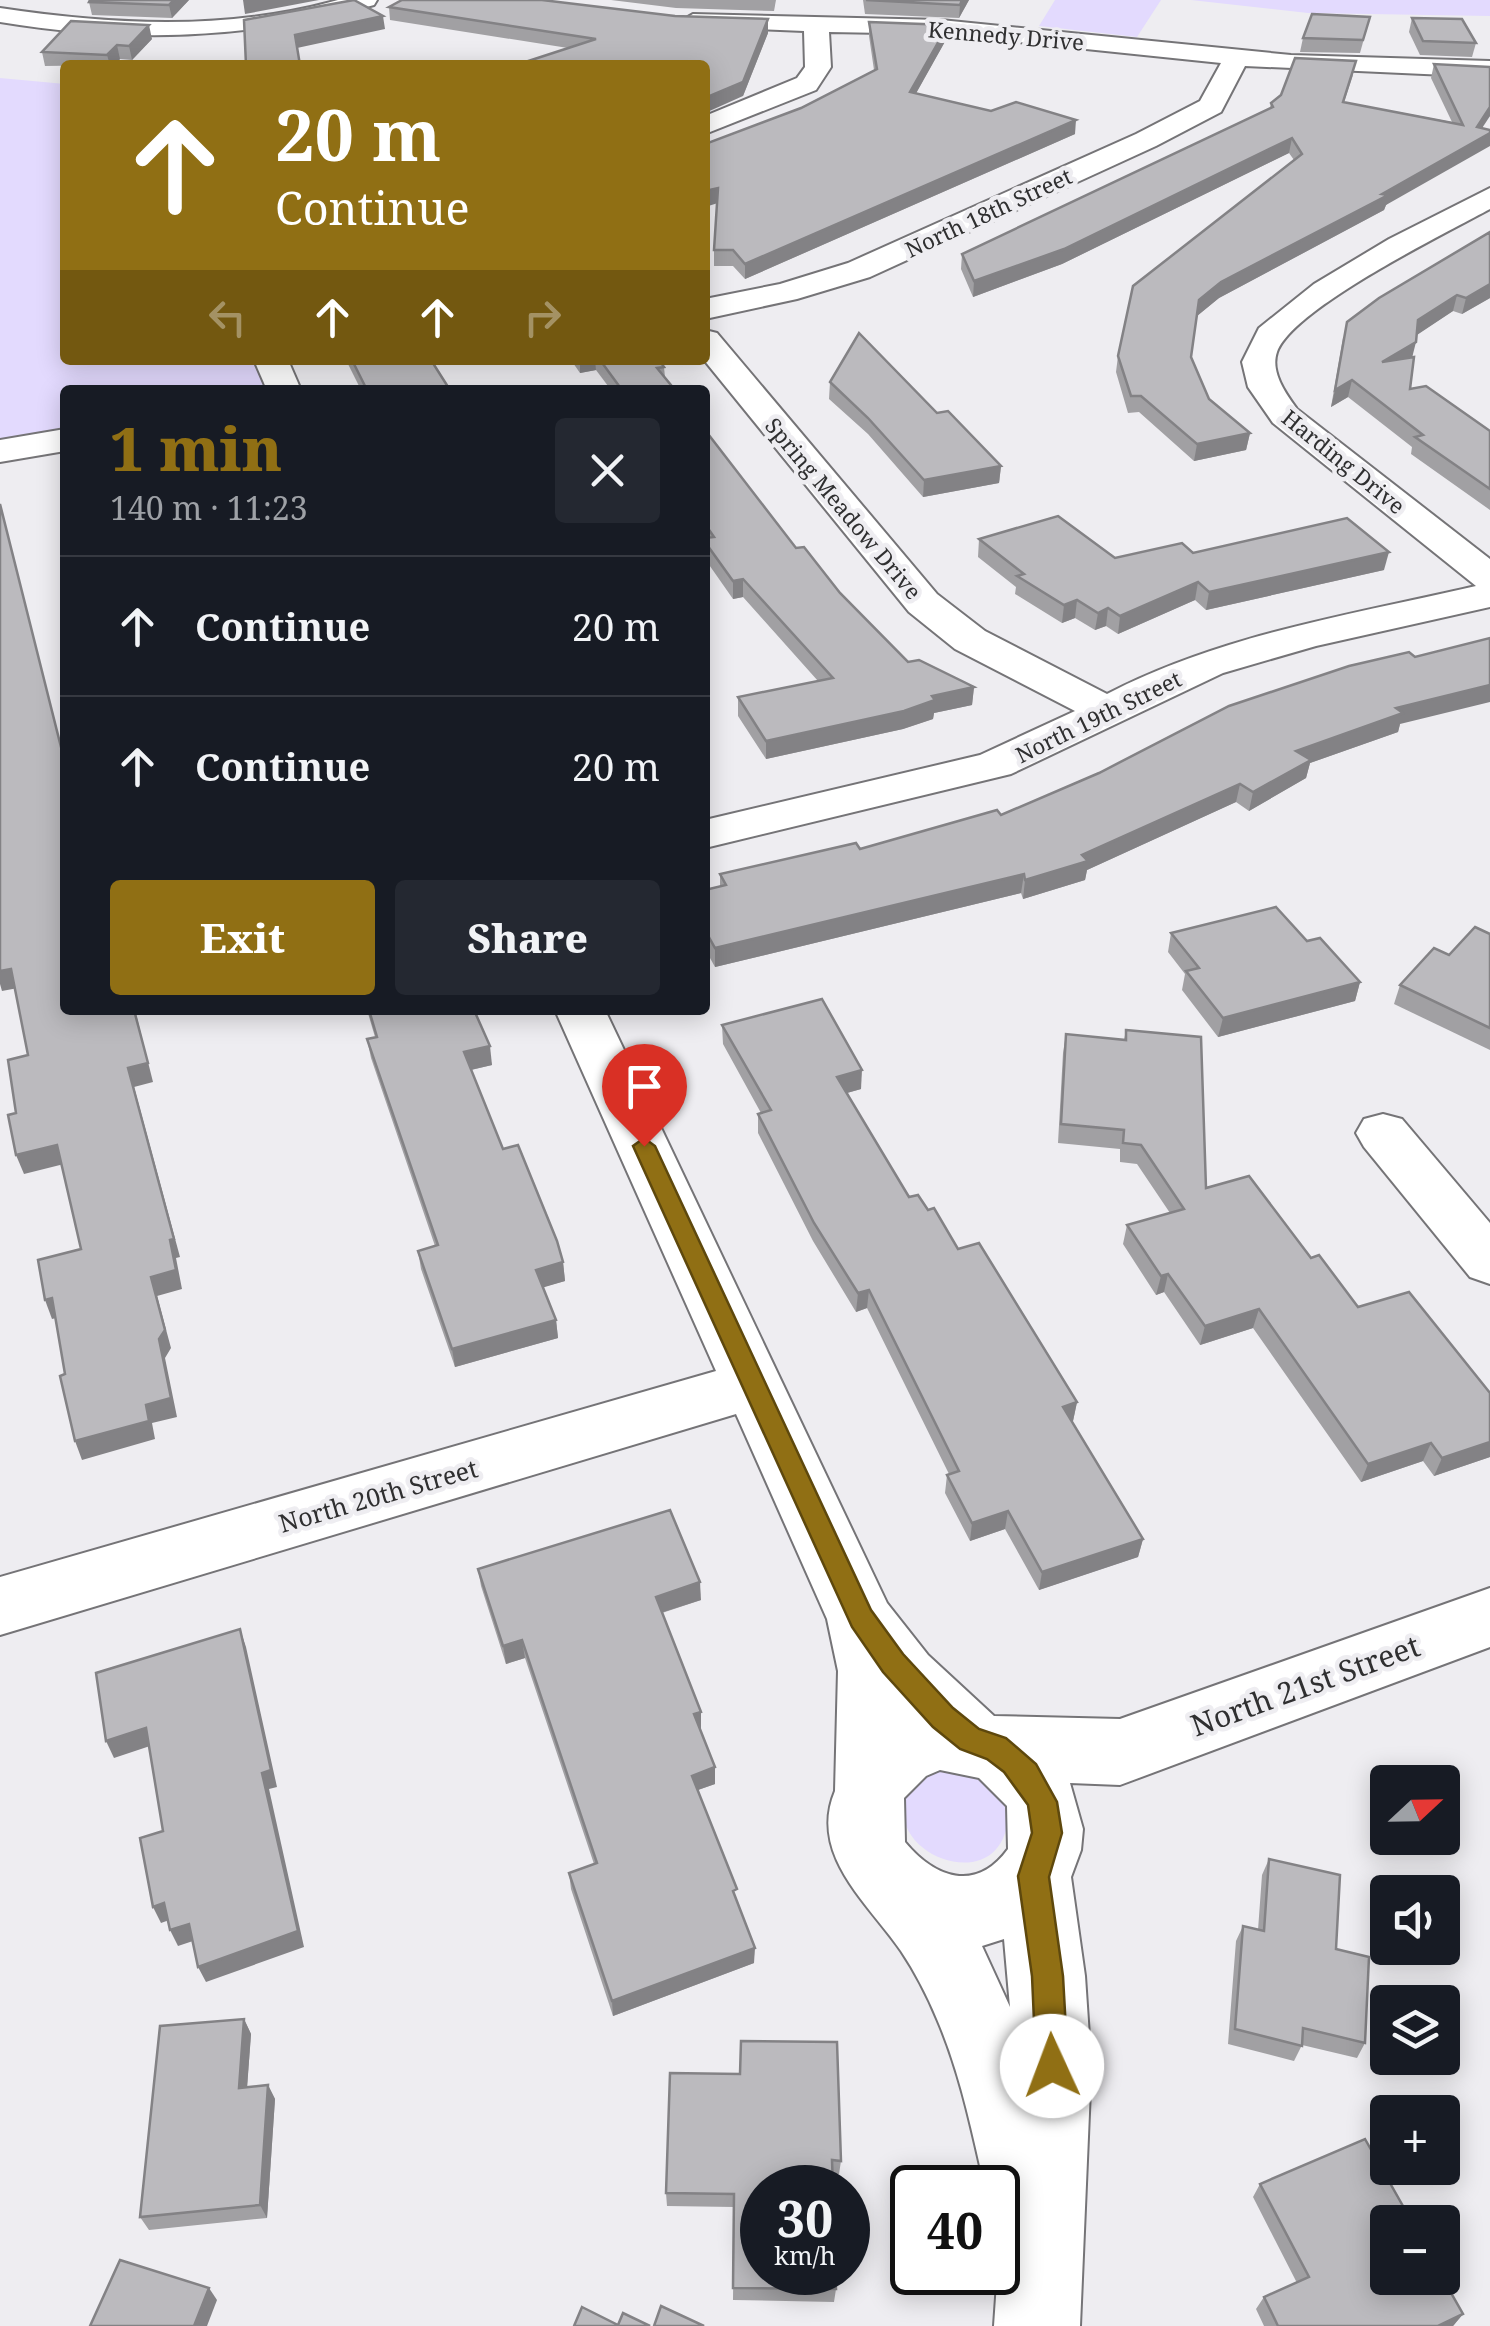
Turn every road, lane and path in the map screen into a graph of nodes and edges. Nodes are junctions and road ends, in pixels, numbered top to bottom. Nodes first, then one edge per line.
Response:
1 (365, 0) edge
2 (0, 16) edge
3 (676, 20) edge
4 (816, 24) junction
5 (1236, 59) junction
6 (1490, 69) edge
7 (710, 124) edge
8 (1490, 197) edge
9 (710, 308) edge
10 (710, 346) edge
11 (60, 441) edge
12 (0, 450) edge
13 (1490, 578) edge
14 (1490, 596) edge
15 (1108, 712) junction
16 (710, 833) edge
17 (582, 1015) edge
18 (1383, 1133) dead end
19 (1490, 1262) edge
20 (755, 1384) junction
21 (0, 1606) edge
22 (1490, 1618) edge
23 (862, 1619) junction
24 (983, 1744) junction
25 (1120, 1752) junction
26 (870, 1787) junction
27 (1040, 1861) junction
28 (902, 1892) junction
29 (1039, 2286) edge

1 - 2 street
3 - 4 street, Kennedy Drive
4 - 5 street, Kennedy Drive
4 - 7 street
5 - 6 street, Kennedy Drive
5 - 9 street, North 18th Street
8 - 13 street, Harding Drive
10 - 15 street, Spring Meadow Drive
11 - 12 street
14 - 15 street, North 19th Street
15 - 16 street, North 19th Street
17 - 20 street
18 - 19 street
20 - 21 street, North 20th Street
20 - 23 street
22 - 25 street, North 21st Street
23 - 24 street
23 - 26 street
24 - 25 street, North 21st Street
24 - 26 street
24 - 27 street
25 - 27 street, North 21st Street
26 - 28 street
27 - 28 street
27 - 29 street
28 - 29 street

